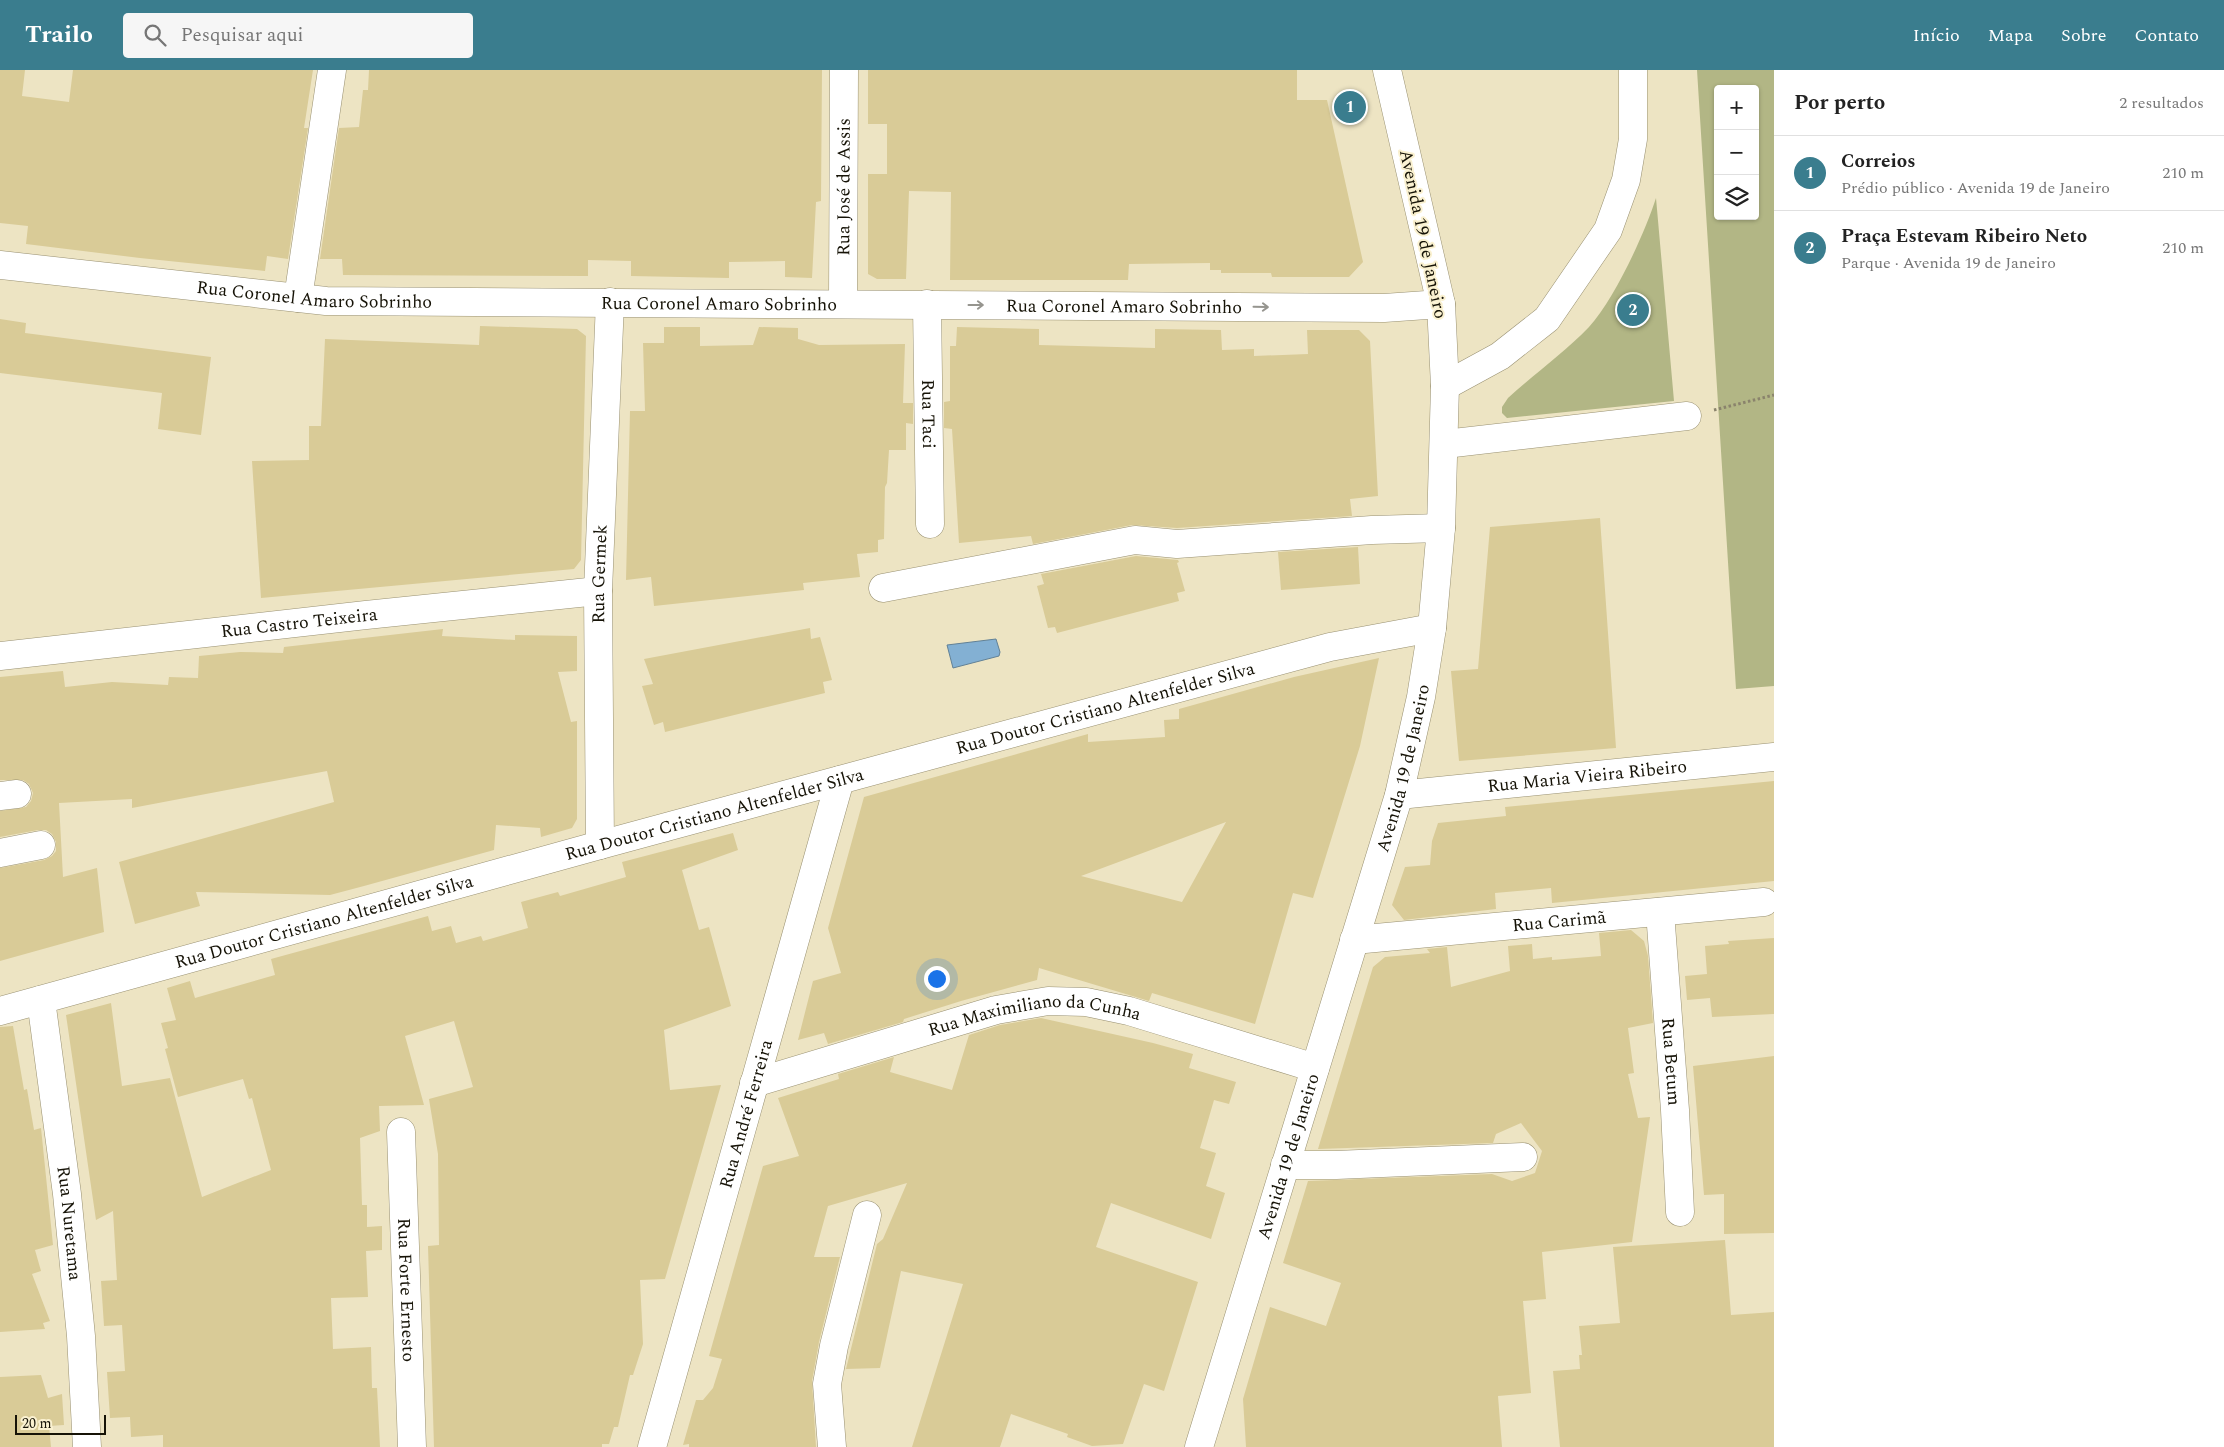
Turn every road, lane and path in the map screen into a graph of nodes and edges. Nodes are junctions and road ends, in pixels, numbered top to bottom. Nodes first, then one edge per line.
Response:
1 (332, 70) edge
2 (844, 70) edge
3 (1386, 70) edge
4 (1633, 70) edge
5 (0, 266) edge
6 (298, 298) junction
7 (610, 302) junction
8 (843, 303) junction
9 (927, 304) junction
10 (1441, 304) junction
11 (1445, 386) junction
12 (1774, 395) edge
13 (1687, 416) joint
14 (1445, 444) junction
15 (930, 524) dead end
16 (1441, 528) junction
17 (883, 588) dead end
18 (598, 591) junction
19 (1432, 628) junction
20 (0, 656) edge
21 (1774, 757) edge
22 (840, 780) junction
23 (1399, 795) junction
24 (41, 845) dead end
25 (600, 845) junction
26 (0, 853) edge
27 (1764, 902) dead end
28 (1660, 912) junction
29 (1354, 940) junction
30 (41, 1000) junction
31 (0, 1012) edge
32 (1315, 1068) junction
33 (754, 1083) junction
34 (401, 1132) dead end
35 (1523, 1156) dead end
36 (1285, 1165) junction
37 (1680, 1212) dead end
38 (867, 1215) dead end
39 (87, 1447) edge
40 (412, 1447) edge
41 (652, 1447) edge
42 (832, 1447) edge
43 (1199, 1447) edge

1 - 6 street
2 - 8 street, Rua José de Assis
3 - 10 street, Avenida 19 de Janeiro
4 - 11 street
5 - 6 street, Rua Coronel Amaro Sobrinho
6 - 7 street, Rua Coronel Amaro Sobrinho
7 - 8 street, Rua Coronel Amaro Sobrinho
7 - 18 street, Rua Germek
8 - 9 street, Rua Coronel Amaro Sobrinho
9 -> 10 street, Rua Coronel Amaro Sobrinho
9 - 15 street, Rua Taci
10 - 11 street, Avenida 19 de Janeiro
11 - 14 street, Avenida 19 de Janeiro
12 - 13 path
13 - 14 street
14 - 16 street, Avenida 19 de Janeiro
16 - 17 street
16 - 19 street, Avenida 19 de Janeiro
18 - 20 street, Rua Castro Teixeira
18 - 25 street, Rua Germek
19 - 22 street, Rua Doutor Cristiano Altenfelder Silva
19 - 23 street, Avenida 19 de Janeiro
21 - 23 street, Rua Maria Vieira Ribeiro
22 - 25 street, Rua Doutor Cristiano Altenfelder Silva
22 - 33 street, Rua André Ferreira
23 - 29 street, Avenida 19 de Janeiro
24 - 26 street
25 - 30 street, Rua Doutor Cristiano Altenfelder Silva
27 - 28 street, Rua Carimã
28 - 29 street, Rua Carimã
28 - 37 street, Rua Betum
29 - 32 street, Avenida 19 de Janeiro
30 - 31 street, Rua Doutor Cristiano Altenfelder Silva
30 - 39 street, Rua Nuretama
32 - 33 street, Rua Maximiliano da Cunha
32 - 36 street, Avenida 19 de Janeiro
33 - 41 street, Rua André Ferreira
34 - 40 street, Rua Forte Ernesto
35 - 36 street
36 - 43 street, Avenida 19 de Janeiro
38 - 42 street

